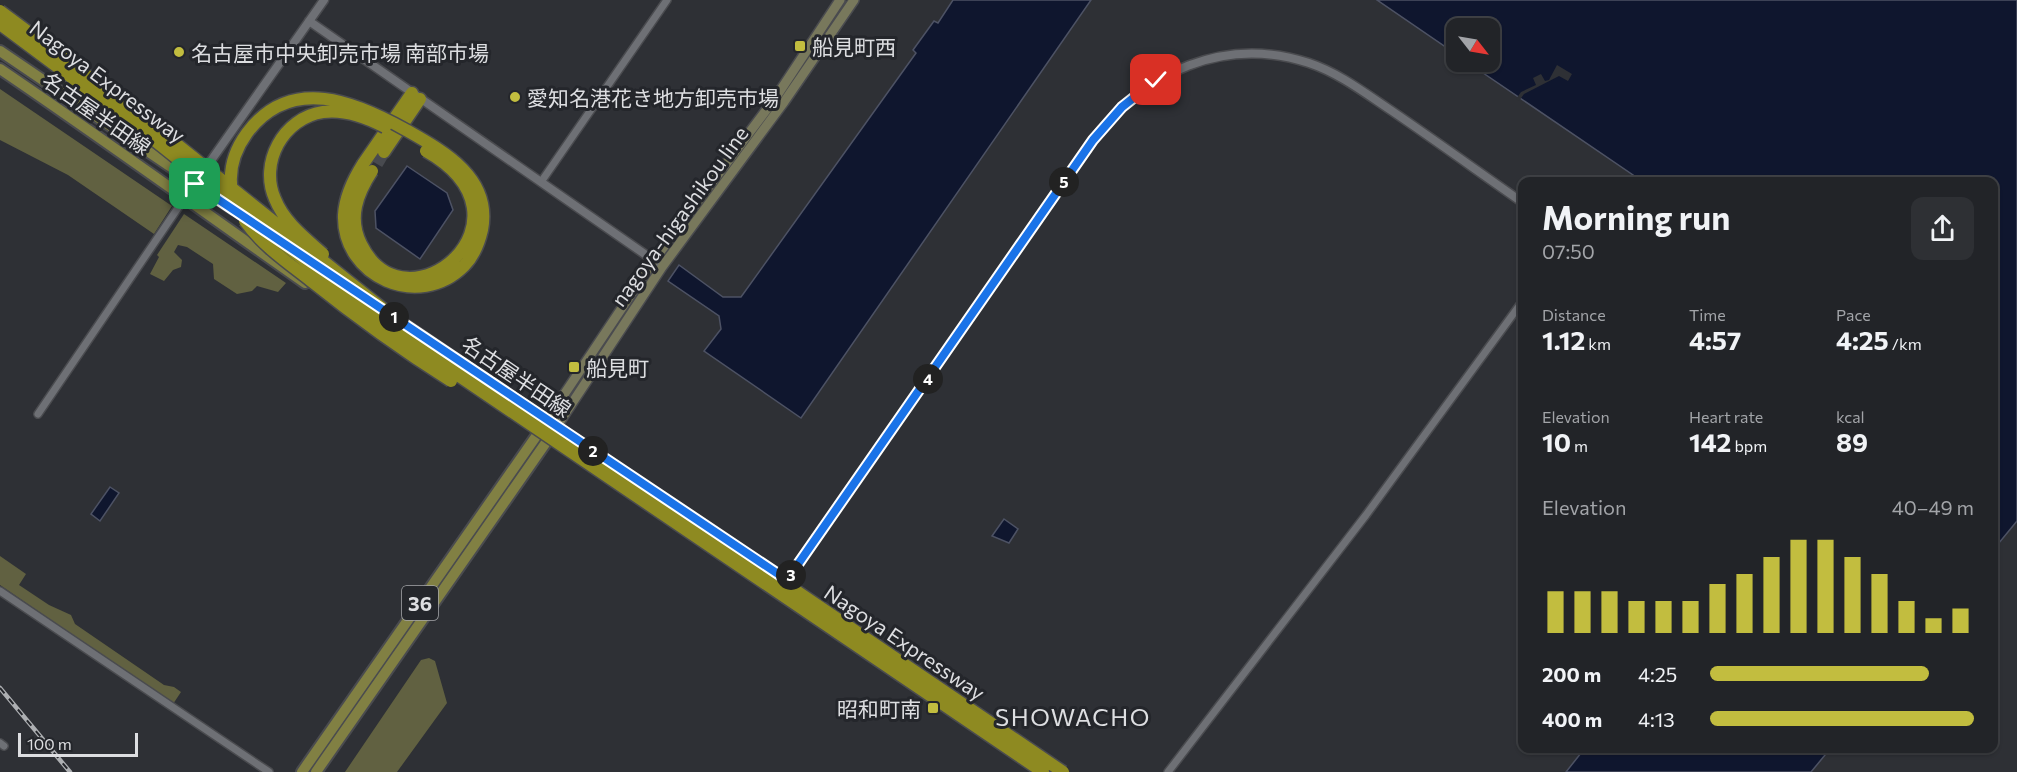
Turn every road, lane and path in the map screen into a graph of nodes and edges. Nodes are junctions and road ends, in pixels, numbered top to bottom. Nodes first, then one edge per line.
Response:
1 (324, 0) edge
2 (667, 0) edge
3 (840, 0) edge
4 (855, 0) edge
5 (0, 11) edge
6 (309, 21) junction
7 (0, 24) edge
8 (0, 51) edge
9 (0, 69) edge
10 (416, 96) junction
11 (384, 152) tunnel mouth
12 (370, 166) junction
13 (541, 182) junction
14 (195, 184) junction
15 (184, 199) junction
16 (1518, 199) edge
17 (654, 261) junction
18 (662, 267) junction
19 (1518, 307) edge
20 (461, 365) junction
21 (38, 414) dead end
22 (547, 420) junction
23 (557, 426) junction
24 (538, 434) junction
25 (550, 441) junction
26 (787, 580) junction
27 (0, 591) edge
28 (776, 596) junction
29 (269, 772) edge
30 (302, 772) edge
31 (316, 772) edge
32 (1036, 772) edge
33 (1043, 772) edge
34 (1063, 772) edge
35 (1072, 772) edge
36 (1168, 772) edge

1 - 6 street
2 - 13 street
3 - 17 main road, nagoya-higashikou line
4 - 18 main road, nagoya-higashikou line
5 - 20 highway, Nagoya Expressway, bridge
6 - 10 street
6 - 14 street
7 - 25 highway, Nagoya Expressway, bridge
8 - 14 main road, 名古屋半田線
9 - 15 main road, 名古屋半田線
10 - 11 highway
10 - 12 highway
10 - 13 street
12 - 20 highway, bridge
12 - 25 highway, bridge
13 - 17 street
14 - 15 street
14 - 22 main road, 名古屋半田線
15 - 21 street
15 - 24 main road, 名古屋半田線
16 - 26 street
17 - 18 street
17 - 22 main road, nagoya-higashikou line
18 - 23 main road, nagoya-higashikou line
19 - 36 street
20 - 34 highway, Nagoya Expressway, bridge
22 - 23 main road, 名古屋半田線
22 - 24 main road, 36
23 - 25 main road, 36
23 - 26 main road, 名古屋半田線
24 - 25 main road, 名古屋半田線
24 - 30 main road, 36
25 - 28 main road, 名古屋半田線
25 - 31 main road, 36
25 - 33 highway, Nagoya Expressway, bridge
26 - 28 street
26 - 35 main road, 名古屋半田線
27 - 29 street
28 - 32 main road, 名古屋半田線

